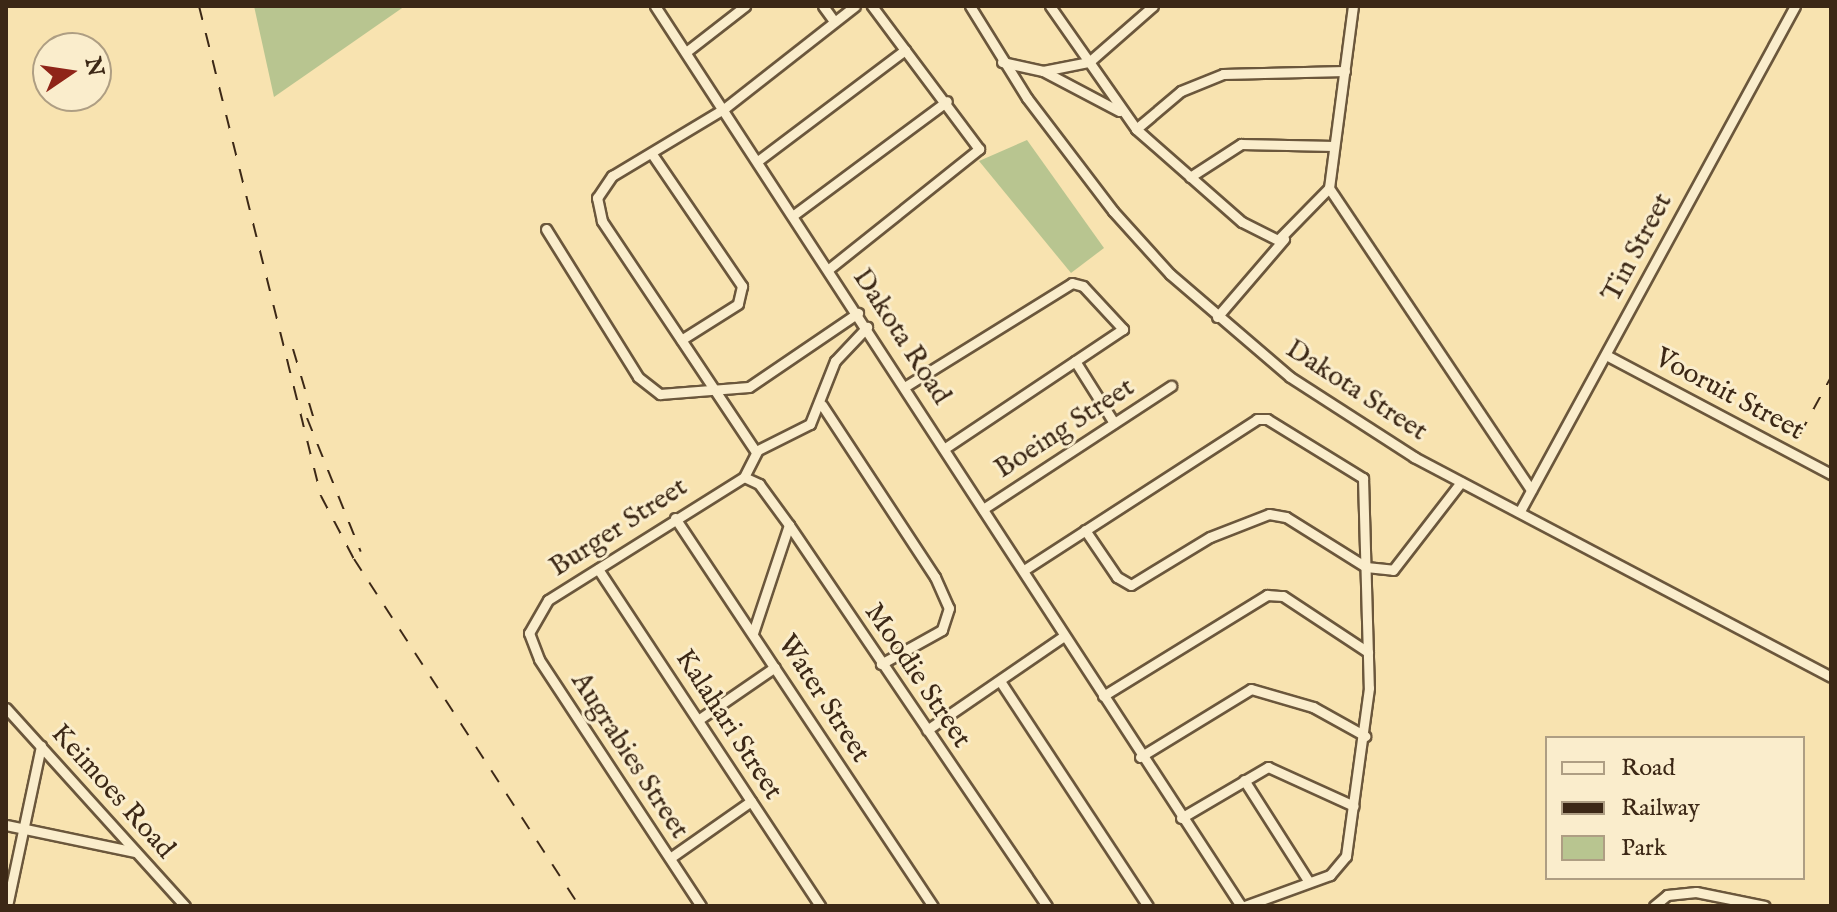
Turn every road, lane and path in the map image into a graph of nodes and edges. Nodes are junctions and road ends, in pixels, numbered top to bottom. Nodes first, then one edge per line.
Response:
1 (655, 6) edge
2 (745, 6) edge
3 (823, 6) edge
4 (855, 6) edge
5 (872, 6) edge
6 (970, 6) edge
7 (1050, 6) edge
8 (1153, 6) edge
9 (1353, 6) edge
10 (1795, 6) edge
11 (834, 21) junction
12 (905, 50) junction
13 (686, 52) junction
14 (1002, 62) junction
15 (1089, 62) junction
16 (1043, 71) junction
17 (1345, 71) junction
18 (947, 101) junction
19 (725, 108) junction
20 (1119, 111) junction
21 (1136, 129) junction
22 (1334, 146) junction
23 (652, 154) junction
24 (759, 160) junction
25 (1190, 177) junction
26 (1329, 188) junction
27 (795, 214) junction
28 (546, 229) dead end
29 (1284, 239) junction
30 (830, 268) junction
31 (858, 313) junction
32 (1217, 317) junction
33 (867, 327) junction
34 (681, 340) junction
35 (1606, 355) junction
36 (1075, 361) junction
37 (906, 386) junction
38 (1171, 386) dead end
39 (718, 390) junction
40 (822, 405) junction
41 (1114, 423) junction
42 (945, 448) junction
43 (756, 452) junction
44 (1831, 474) edge
45 (744, 477) junction
46 (1461, 482) junction
47 (1531, 490) junction
48 (983, 509) junction
49 (1520, 511) junction
50 (675, 518) junction
51 (789, 525) junction
52 (1085, 530) junction
53 (1366, 567) junction
54 (598, 569) junction
55 (1024, 570) junction
56 (529, 628) joint
57 (753, 633) junction
58 (1064, 636) junction
59 (1368, 652) junction
60 (881, 664) junction
61 (775, 667) junction
62 (1831, 677) edge
63 (1000, 681) junction
64 (1103, 696) junction
65 (6, 708) edge
66 (698, 720) junction
67 (927, 730) junction
68 (1365, 736) junction
69 (41, 746) junction
70 (1140, 757) junction
71 (1244, 780) junction
72 (751, 801) junction
73 (1354, 806) junction
74 (1181, 818) junction
75 (6, 825) edge
76 (23, 829) junction
77 (135, 852) junction
78 (670, 858) junction
79 (1309, 882) junction
80 (7, 906) edge
81 (185, 906) edge
82 (701, 906) edge
83 (820, 906) edge
84 (933, 906) edge
85 (1047, 906) edge
86 (1148, 906) edge
87 (1243, 906) edge
88 (1654, 906) edge
89 (1765, 906) edge

1 - 13 street, Dakota Road
2 - 13 street
3 - 11 street
4 - 11 street
5 - 12 street
6 - 14 street, Dakota Street
7 - 15 street
8 - 15 street
9 - 17 street
10 - 35 street, Tin Street
11 - 19 street
12 - 18 street
12 - 24 street
13 - 19 street, Dakota Road
14 - 16 street
14 - 32 street, Dakota Street
15 - 16 street
15 - 20 street
16 - 20 street
17 - 21 street
17 - 22 street
18 - 27 street
18 - 30 street
19 - 23 street
19 - 24 street, Dakota Road
20 - 21 street
21 - 25 street
22 - 25 street
22 - 26 street
23 - 34 street
23 - 34 street
24 - 27 street, Dakota Road
25 - 29 street
26 - 29 street
26 - 47 street
27 - 30 street, Dakota Road
28 - 39 street
29 - 32 street
30 - 31 street, Dakota Road
31 - 33 street, Dakota Road
31 - 39 street
32 - 46 street, Dakota Street
33 - 37 street, Dakota Road
33 - 40 street
34 - 39 street
35 - 44 street, Vooruit Street
35 - 47 street, Tin Street
36 - 37 street
36 - 41 street
36 - 42 street
37 - 42 street, Dakota Road
38 - 41 street, Boeing Street
39 - 43 street
40 - 43 street
40 - 60 street
41 - 48 street, Boeing Street
42 - 48 street, Dakota Road
43 - 45 street
45 - 50 street, Burger Street
45 - 51 street, Moodie Street
46 - 49 street, Dakota Street
46 - 53 street
47 - 49 street, Tin Street
48 - 55 street, Dakota Road
49 - 62 street, Dakota Street
50 - 54 street, Burger Street
50 - 57 street, Water Street
51 - 57 street
51 - 60 street, Moodie Street
52 - 53 street
52 - 53 street
52 - 55 street
53 - 59 street
54 - 56 street, Burger Street
54 - 66 street, Kalahari Street
55 - 58 street, Dakota Road
56 - 78 street, Augrabies Street
57 - 61 street, Water Street
58 - 63 street
58 - 64 street, Dakota Road
59 - 64 street
59 - 68 street
60 - 67 street, Moodie Street
61 - 66 street
61 - 84 street, Water Street
63 - 67 street
63 - 86 street
64 - 70 street, Dakota Road
65 - 69 street, Keimoes Road
66 - 72 street, Kalahari Street
67 - 85 street, Moodie Street
68 - 70 street
68 - 73 street
69 - 76 street
69 - 77 street, Keimoes Road
70 - 74 street, Dakota Road
71 - 73 street
71 - 74 street
71 - 79 street
72 - 78 street
72 - 83 street, Kalahari Street
73 - 79 street
74 - 87 street, Dakota Road
75 - 76 street
76 - 77 street
76 - 80 street
77 - 81 street, Keimoes Road
78 - 82 street, Augrabies Street
79 - 87 street
88 - 89 street

